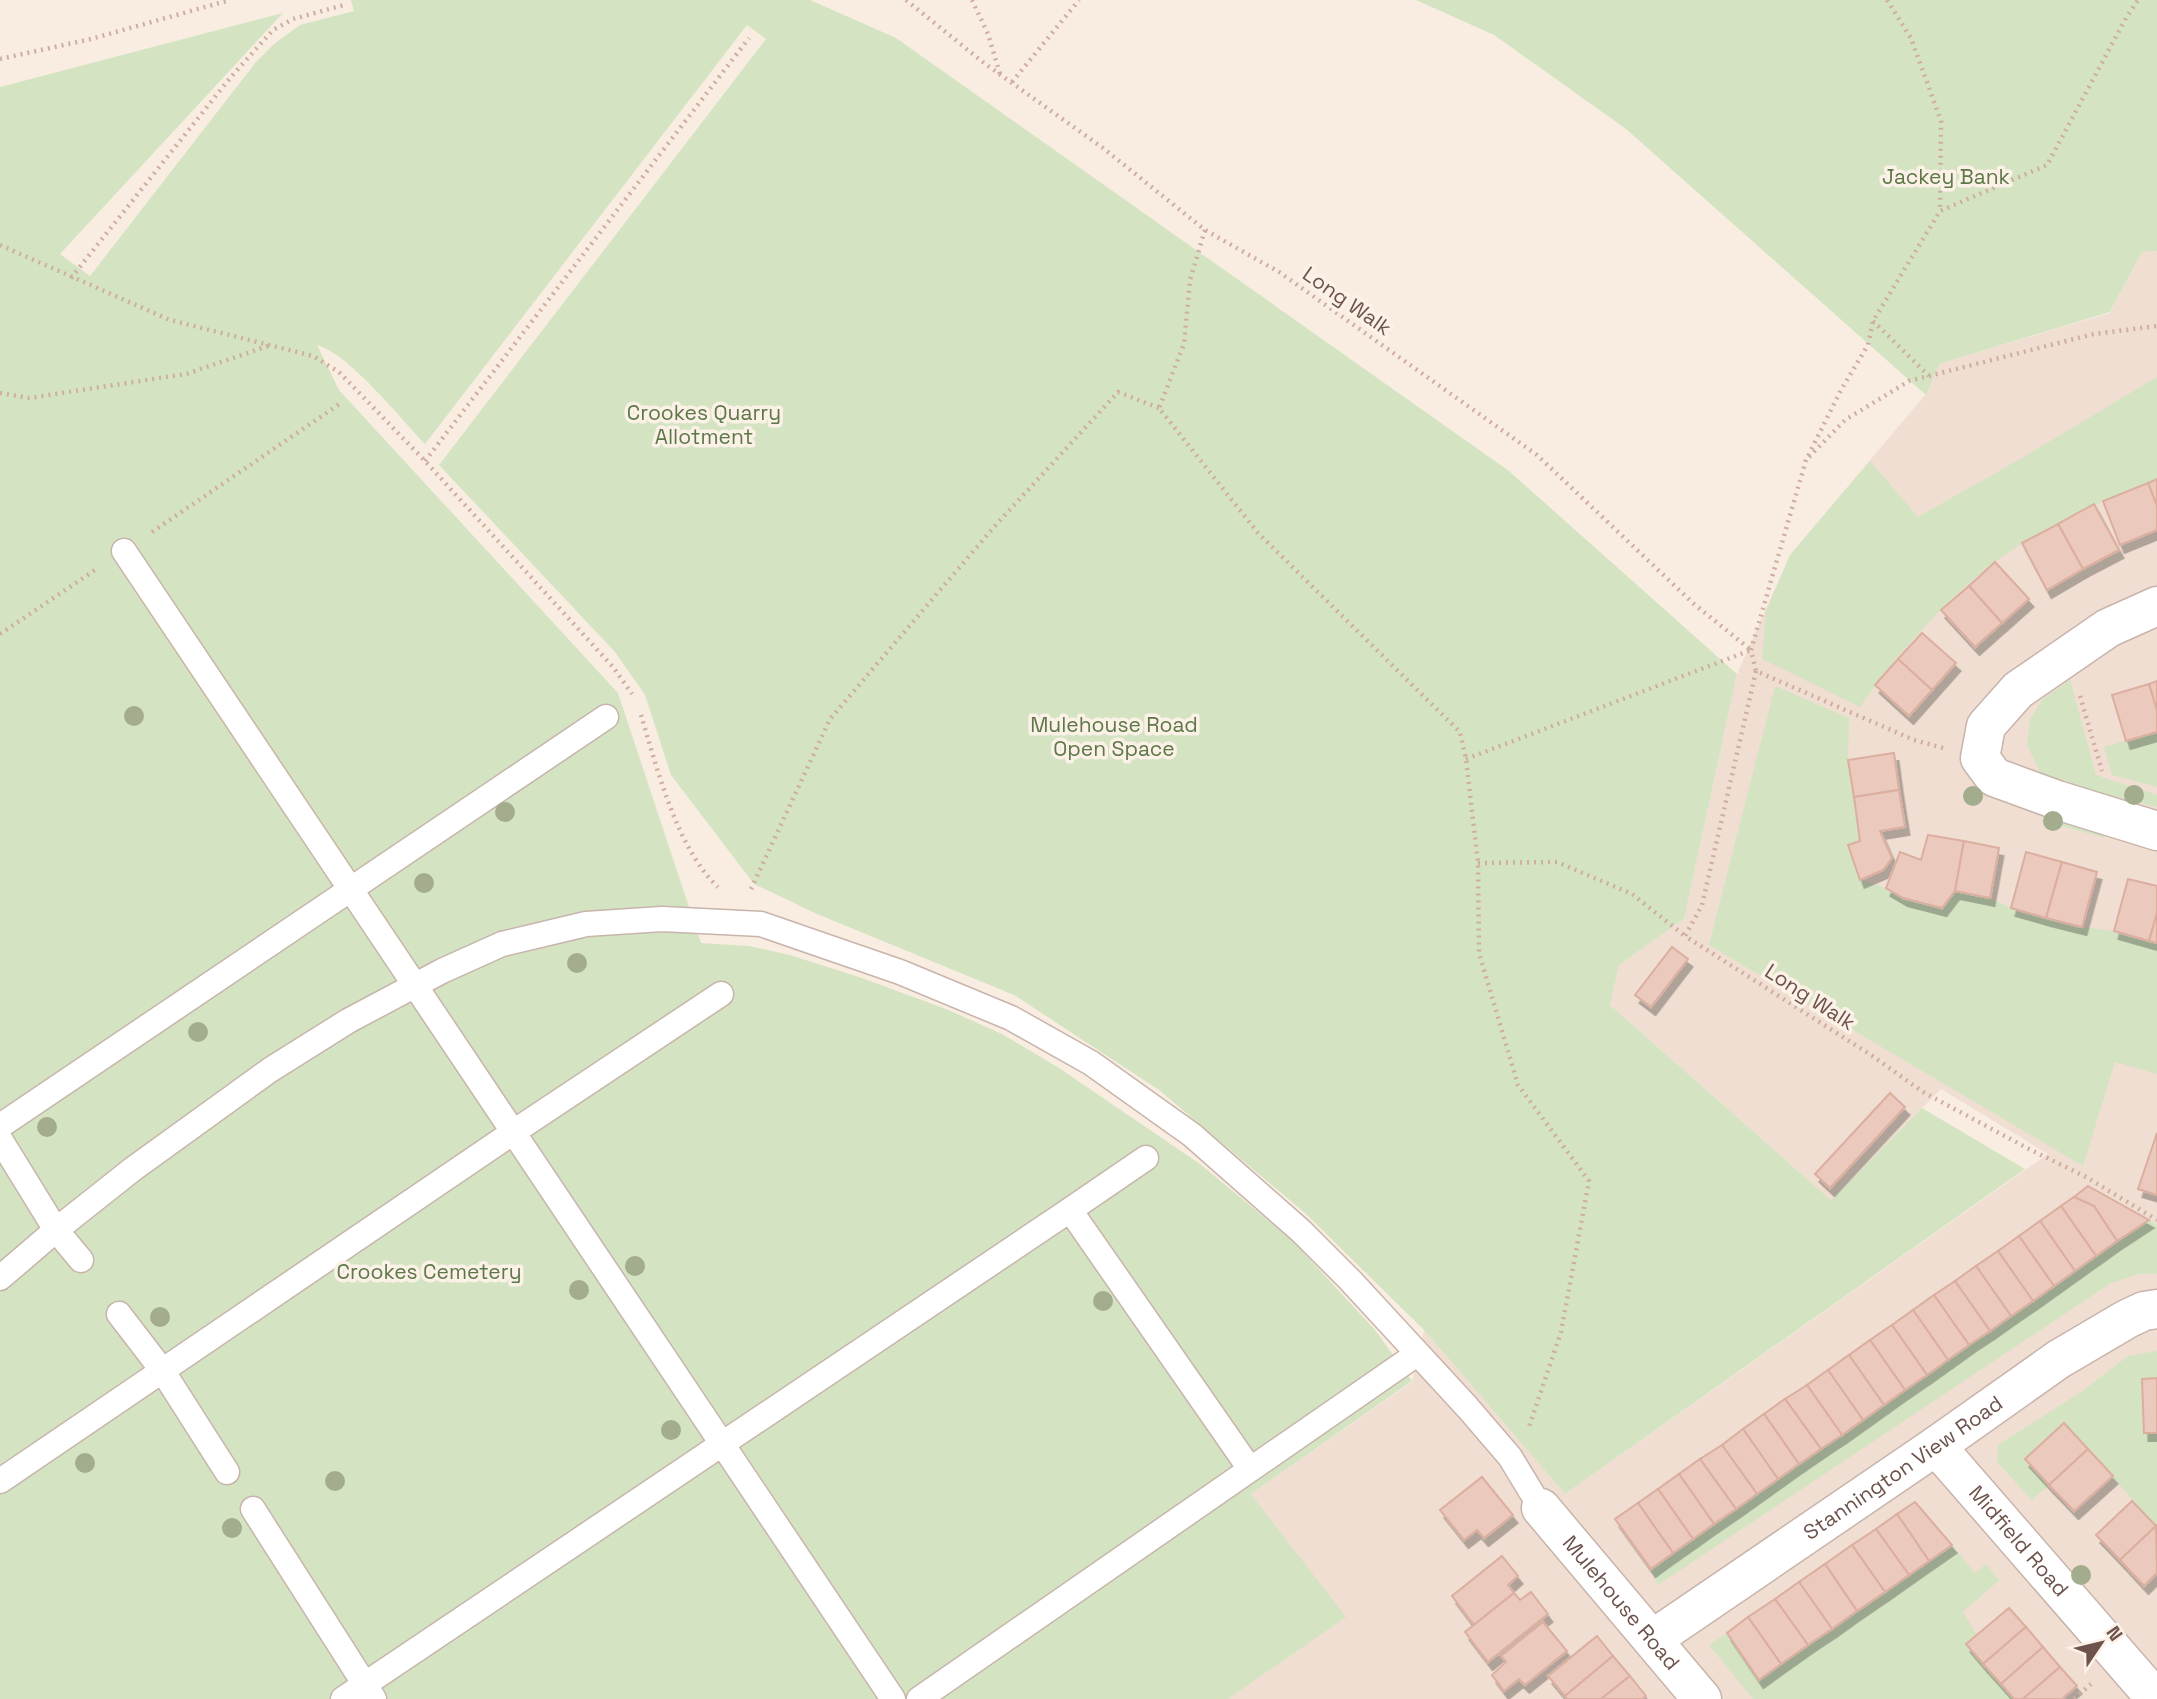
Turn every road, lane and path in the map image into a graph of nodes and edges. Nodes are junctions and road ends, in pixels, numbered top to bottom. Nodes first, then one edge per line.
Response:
1 (230, 0) edge
2 (906, 0) edge
3 (972, 0) edge
4 (1079, 0) edge
5 (1887, 0) edge
6 (2138, 0) edge
7 (344, 5) dead end
8 (749, 38) dead end
9 (0, 59) edge
10 (1000, 74) junction
11 (1013, 82) junction
12 (1940, 211) junction
13 (1205, 230) junction
14 (0, 245) edge
15 (71, 278) junction
16 (1873, 321) junction
17 (2157, 326) edge
18 (269, 346) junction
19 (1929, 376) junction
20 (0, 393) edge
21 (341, 403) dead end
22 (1159, 408) junction
23 (1806, 460) junction
24 (425, 461) junction
25 (124, 551) junction
26 (2157, 606) edge
27 (0, 634) edge
28 (1751, 650) junction
29 (2068, 655) junction
30 (1756, 671) junction
31 (635, 699) dead end
32 (638, 706) dead end
33 (606, 717) dead end
34 (1980, 758) junction
35 (1466, 759) junction
36 (2113, 776) dead end
37 (2157, 831) edge
38 (1478, 863) junction
39 (349, 889) junction
40 (742, 907) junction
41 (761, 924) junction
42 (1685, 936) junction
43 (415, 987) junction
44 (721, 995) dead end
45 (0, 1126) edge
46 (515, 1131) junction
47 (0, 1139) edge
48 (1146, 1158) dead end
49 (1070, 1210) junction
50 (2157, 1220) edge
51 (56, 1230) junction
52 (81, 1260) dead end
53 (0, 1278) edge
54 (2157, 1309) edge
55 (119, 1314) dead end
56 (1418, 1354) junction
57 (162, 1370) junction
58 (721, 1444) junction
59 (1936, 1446) junction
60 (1510, 1457) junction
61 (1250, 1469) junction
62 (227, 1472) dead end
63 (0, 1481) edge
64 (1541, 1508) joint
65 (253, 1509) dead end
66 (1653, 1639) junction
67 (369, 1692) edge
68 (343, 1699) edge
69 (893, 1699) edge
70 (919, 1699) edge
71 (1702, 1699) edge
72 (2156, 1699) edge

1 - 9 path
2 - 10 path, Long Walk
3 - 10 path
4 - 11 path
5 - 12 path
6 - 12 path
7 - 15 path
8 - 24 path
10 - 11 path, Long Walk
11 - 13 path, Long Walk
12 - 16 path
13 - 22 path
13 - 28 path, Long Walk
14 - 15 path
15 - 18 path
16 - 19 path
16 - 23 path
17 - 19 path
18 - 20 path
18 - 24 path
19 - 23 path
21 - 25 path
22 - 35 path
22 - 40 path
23 - 28 path
24 - 31 path
25 - 27 path
25 - 39 lane
26 - 29 street
28 - 30 path
28 - 35 path
29 - 34 street
29 - 36 path
30 - 34 path
30 - 42 path
32 - 40 path
33 - 39 lane
34 - 37 street
35 - 38 path
38 - 42 path, Long Walk
38 - 60 path
39 - 43 lane
39 - 45 lane
40 - 41 path
41 - 43 lane
41 - 56 lane
42 - 50 path, Long Walk
43 - 46 lane
43 - 51 lane
44 - 46 lane
46 - 57 lane
46 - 58 lane
47 - 51 lane
48 - 49 lane
49 - 58 lane
49 - 61 lane
51 - 52 lane
51 - 53 lane
54 - 59 street, Stannington View Road
55 - 57 lane
56 - 60 lane
56 - 61 lane
57 - 62 lane
57 - 63 lane
58 - 67 lane
58 - 69 lane
59 - 66 street, Stannington View Road
59 - 72 street, Midfield Road
60 - 64 lane
61 - 70 lane
64 - 66 street, Mulehouse Road
65 - 67 lane
66 - 71 street, Mulehouse Road
67 - 68 lane

